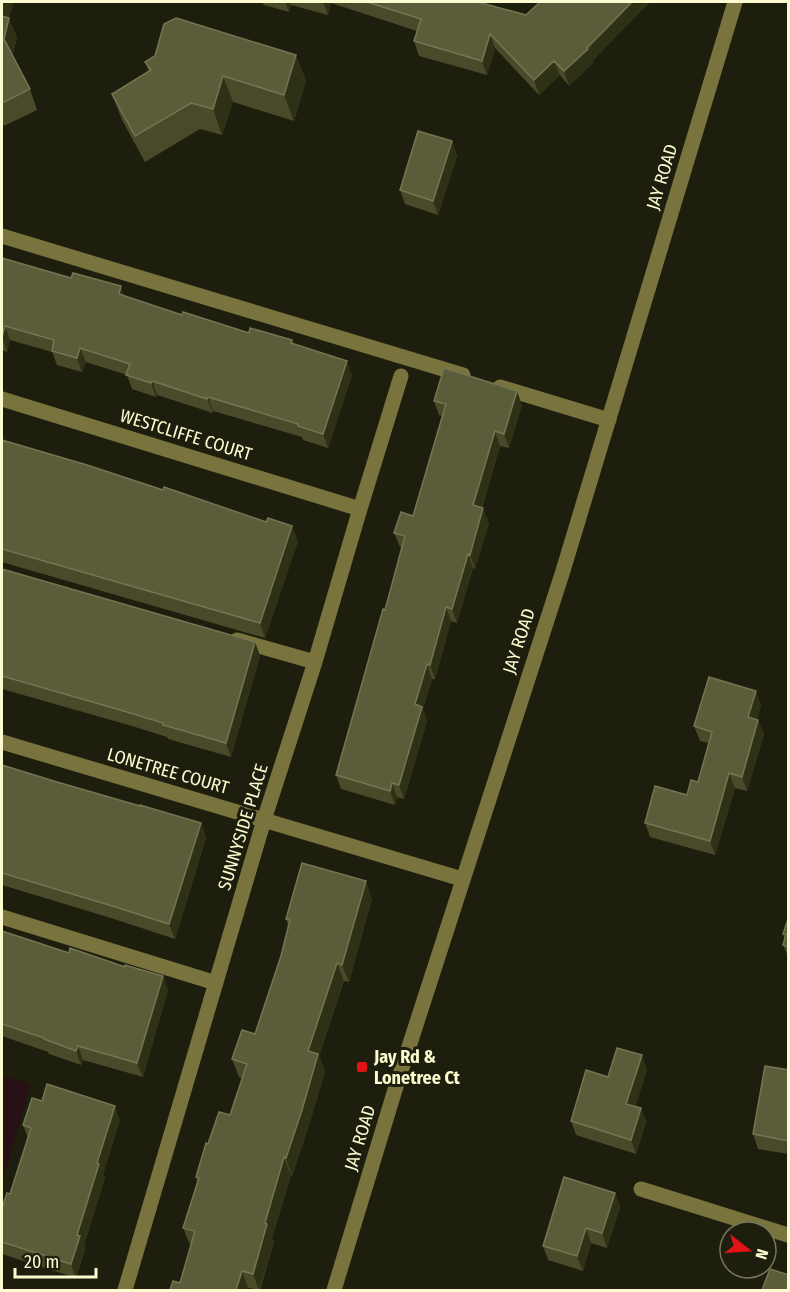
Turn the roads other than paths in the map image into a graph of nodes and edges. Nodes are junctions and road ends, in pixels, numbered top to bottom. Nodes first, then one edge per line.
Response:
1 (735, 2) edge
2 (2, 236) edge
3 (401, 376) dead end
4 (2, 399) edge
5 (609, 420) junction
6 (360, 509) junction
7 (225, 636) edge
8 (315, 662) junction
9 (2, 742) edge
10 (264, 820) junction
11 (462, 879) junction
12 (2, 917) edge
13 (216, 983) junction
14 (641, 1189) dead end
15 (789, 1235) edge
16 (124, 1290) edge
17 (334, 1290) edge

1 - 5 street, JAY ROAD
2 - 5 street
3 - 6 street, SUNNYSIDE PLACE
4 - 6 street, WESTCLIFFE COURT
5 - 11 street, JAY ROAD
6 - 8 street, SUNNYSIDE PLACE
7 - 8 street
8 - 10 street, SUNNYSIDE PLACE
9 - 10 street, LONETREE COURT
10 - 11 street, LONETREE COURT
10 - 13 street, SUNNYSIDE PLACE
11 - 17 street, JAY ROAD
12 - 13 street
13 - 16 street, SUNNYSIDE PLACE
14 - 15 street

